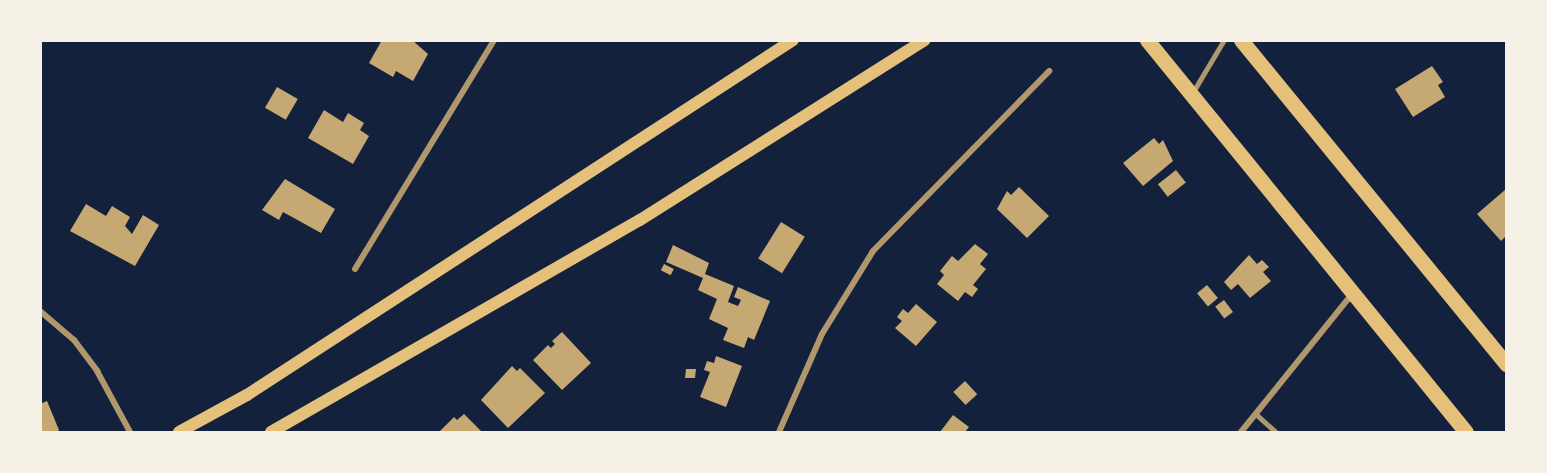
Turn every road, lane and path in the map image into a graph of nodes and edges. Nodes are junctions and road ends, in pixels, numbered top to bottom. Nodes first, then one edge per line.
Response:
1 (494, 40) edge
2 (794, 40) edge
3 (925, 40) edge
4 (1147, 40) edge
5 (1224, 40) edge
6 (1241, 40) edge
7 (1049, 71) dead end
8 (1191, 95) junction
9 (355, 269) dead end
10 (1352, 294) junction
11 (40, 310) edge
12 (1506, 364) edge
13 (1256, 414) junction
14 (130, 432) edge
15 (179, 432) edge
16 (271, 432) edge
17 (778, 432) edge
18 (1241, 432) edge
19 (1276, 432) edge
20 (1466, 432) edge

1 - 9 street
2 - 15 main road
3 - 16 main road
4 - 8 main road
5 - 8 lane
6 - 12 main road
7 - 17 street
8 - 10 main road
10 - 13 street
10 - 20 main road
11 - 14 street
13 - 18 street
13 - 19 lane

